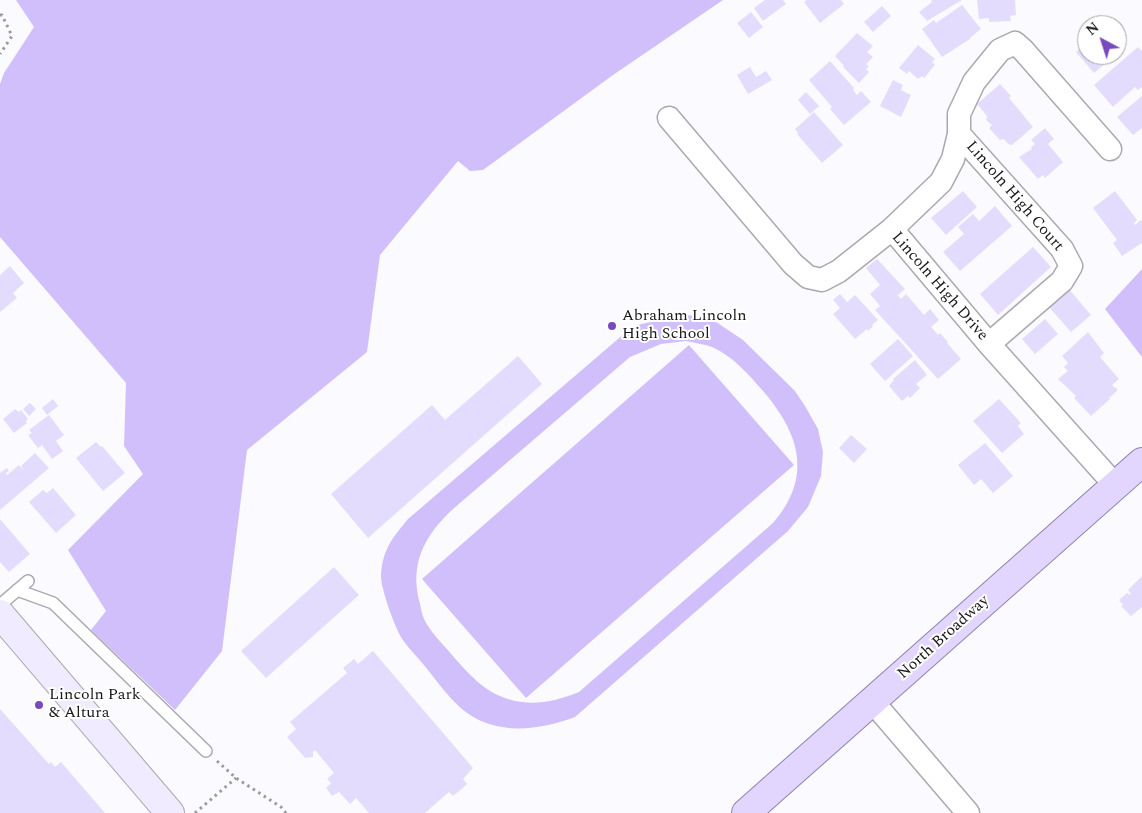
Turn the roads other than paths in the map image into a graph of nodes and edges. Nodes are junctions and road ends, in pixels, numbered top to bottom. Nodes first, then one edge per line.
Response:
1 (669, 118) dead end
2 (958, 134) junction
3 (1110, 149) dead end
4 (892, 229) junction
5 (989, 344) junction
6 (1142, 462) edge
7 (1115, 486) junction
8 (28, 581) dead end
9 (17, 590) junction
10 (2, 617) edge
11 (872, 702) junction
12 (206, 751) road end
13 (170, 813) edge
14 (746, 813) edge
15 (968, 813) edge

1 - 4 street, Lincoln High Drive
2 - 3 street
2 - 4 street
2 - 5 street, Lincoln High Court
4 - 5 street, Lincoln High Drive
5 - 7 street, Lincoln High Drive
6 - 7 main road, North Broadway
7 - 11 main road, North Broadway
8 - 9 lane
9 - 10 lane
9 - 12 lane
10 - 13 street
11 - 14 main road, North Broadway
11 - 15 street

